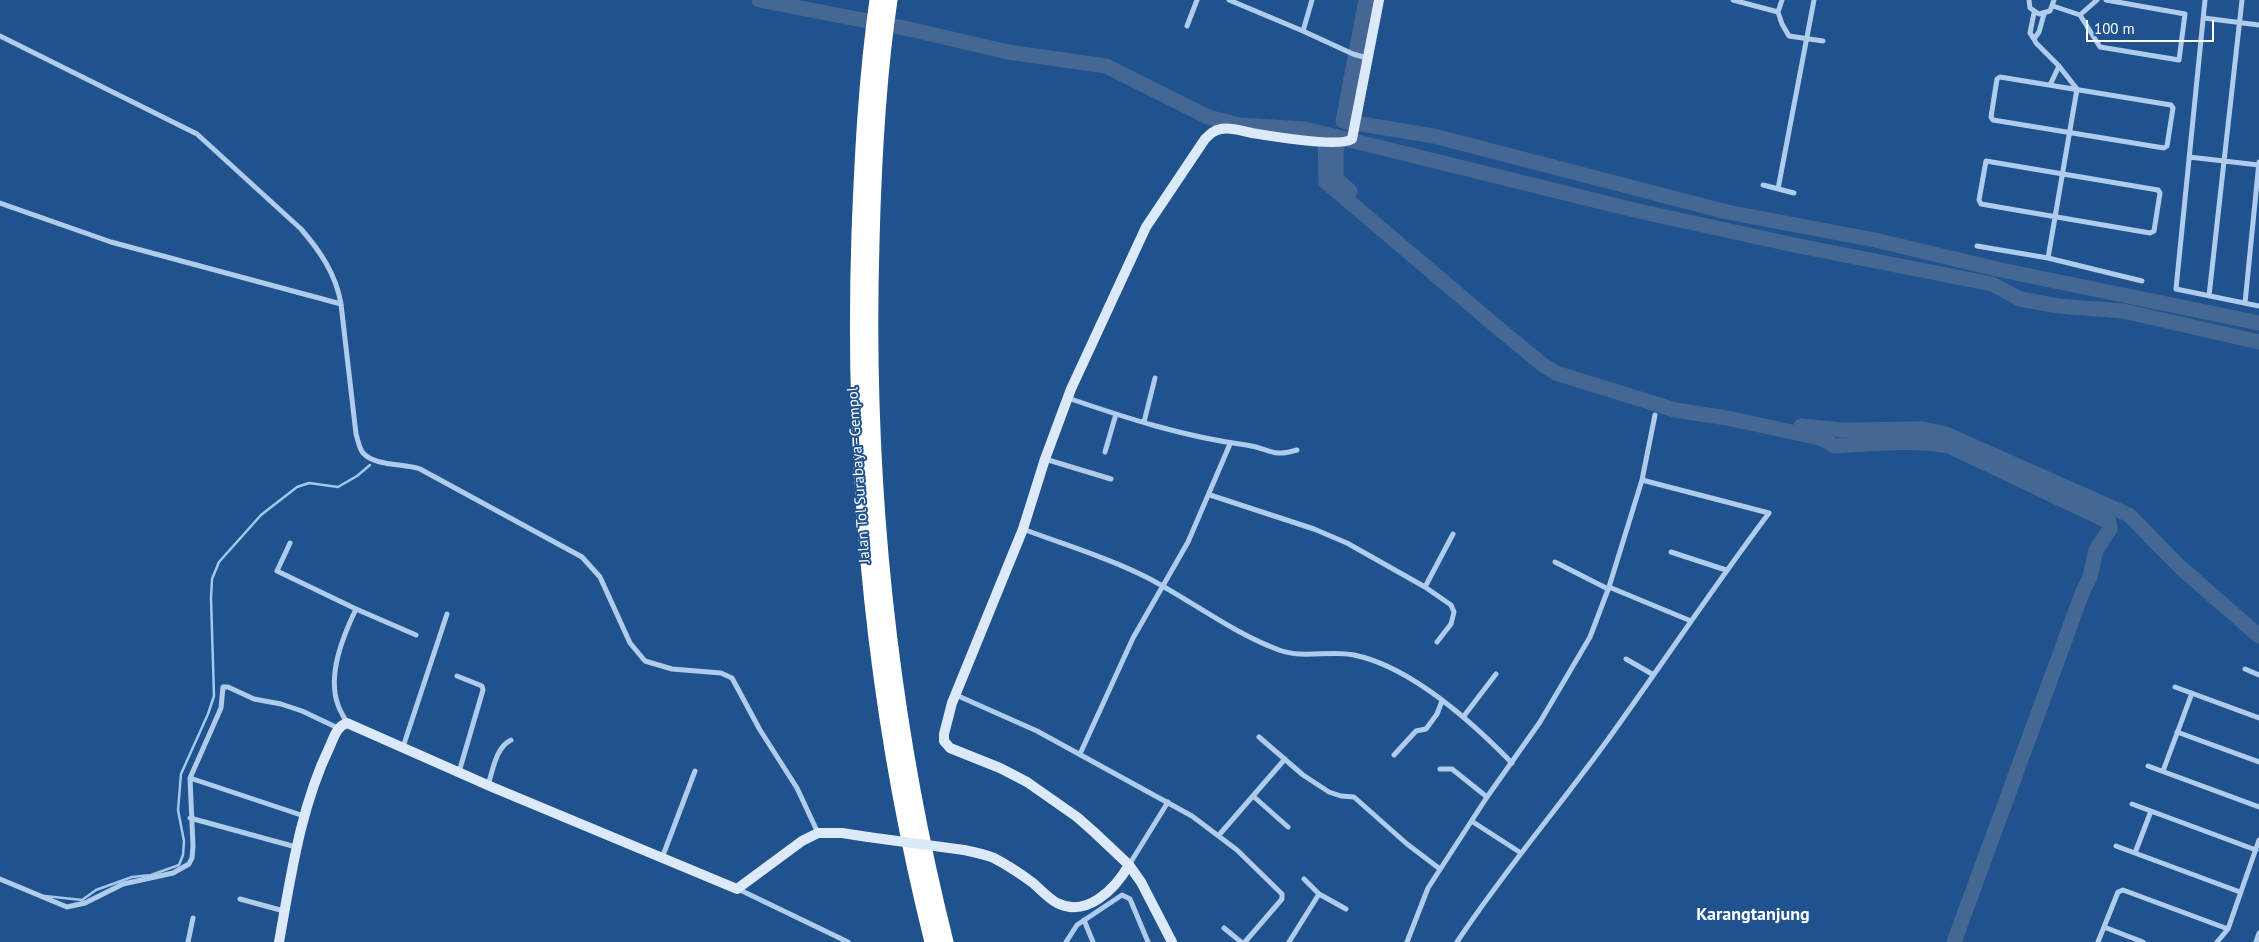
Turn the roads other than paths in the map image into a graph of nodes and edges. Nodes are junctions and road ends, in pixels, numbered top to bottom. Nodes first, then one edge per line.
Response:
1 (890, 0) edge
2 (1196, 0) edge
3 (1229, 0) edge
4 (1312, 0) edge
5 (1379, 0) edge
6 (1733, 0) edge
7 (1782, 0) edge
8 (1814, 0) edge
9 (2029, 0) edge
10 (2097, 0) edge
11 (2106, 0) edge
12 (2205, 0) edge
13 (2242, 0) edge
14 (2054, 3) edge
15 (1778, 12) junction
16 (2034, 12) junction
17 (2044, 14) junction
18 (2080, 16) junction
19 (2204, 18) junction
20 (880, 19) edge
21 (2240, 22) junction
22 (2259, 25) edge
23 (1187, 26) dead end
24 (1303, 31) junction
25 (0, 36) edge
26 (1807, 38) junction
27 (2034, 39) junction
28 (1823, 41) dead end
29 (1366, 58) junction
30 (2059, 66) junction
31 (2050, 85) junction
32 (2077, 89) junction
33 (2069, 132) junction
34 (2189, 157) junction
35 (2224, 161) junction
36 (2259, 164) edge
37 (2064, 174) junction
38 (1763, 185) dead end
39 (1778, 189) junction
40 (1794, 194) dead end
41 (0, 203) edge
42 (2056, 217) junction
43 (1977, 246) dead end
44 (2048, 258) junction
45 (2142, 281) dead end
46 (2209, 296) junction
47 (338, 303) junction
48 (2245, 303) junction
49 (2259, 306) edge
50 (1155, 378) dead end
51 (1068, 398) junction
52 (1116, 414) junction
53 (1655, 415) dead end
54 (1144, 422) junction
55 (1230, 444) junction
56 (1297, 450) dead end
57 (1105, 452) dead end
58 (1046, 459) junction
59 (1111, 479) dead end
60 (1642, 480) junction
61 (1210, 495) junction
62 (1023, 529) junction
63 (1453, 534) dead end
64 (290, 543) dead end
65 (1671, 552) dead end
66 (1555, 562) dead end
67 (1726, 570) junction
68 (1425, 586) junction
69 (1164, 587) junction
70 (1609, 588) junction
71 (358, 610) junction
72 (448, 614) dead end
73 (1691, 621) junction
74 (416, 635) dead end
75 (1437, 642) dead end
76 (1626, 659) dead end
77 (2245, 669) dead end
78 (1496, 674) dead end
79 (1652, 674) junction
80 (2259, 675) edge
81 (457, 676) dead end
82 (2175, 687) dead end
83 (2192, 693) junction
84 (956, 695) junction
85 (1442, 701) junction
86 (1464, 716) junction
87 (2259, 718) edge
88 (343, 725) junction
89 (2177, 732) junction
90 (1259, 737) dead end
91 (511, 740) dead end
92 (405, 744) junction
93 (1080, 754) junction
94 (1394, 755) dead end
95 (1285, 759) junction
96 (2259, 762) edge
97 (1512, 763) junction
98 (2148, 766) dead end
99 (1440, 768) dead end
100 (695, 771) dead end
101 (2163, 771) junction
102 (459, 773) junction
103 (190, 778) junction
104 (490, 780) junction
105 (1253, 796) junction
106 (1487, 797) junction
107 (1168, 802) junction
108 (2132, 804) dead end
109 (2259, 807) edge
110 (2151, 811) junction
111 (304, 817) junction
112 (190, 818) junction
113 (1472, 822) junction
114 (1288, 828) dead end
115 (818, 833) junction
116 (1219, 836) junction
117 (2259, 840) edge
118 (296, 846) junction
119 (2116, 846) dead end
120 (2256, 850) junction
121 (1521, 853) junction
122 (2135, 853) junction
123 (662, 858) junction
124 (1128, 865) junction
125 (1440, 869) junction
126 (0, 879) edge
127 (1304, 879) dead end
128 (737, 889) junction
129 (2240, 892) junction
130 (1319, 894) junction
131 (240, 899) dead end
132 (1346, 909) dead end
133 (284, 911) junction
134 (193, 918) dead end
135 (1084, 920) junction
136 (2104, 927) junction
137 (1224, 928) dead end
138 (2228, 929) junction
139 (2259, 933) edge
140 (188, 942) edge
141 (279, 942) edge
142 (848, 942) edge
143 (932, 942) edge
144 (946, 942) edge
145 (1066, 942) edge
146 (1093, 942) edge
147 (1148, 942) edge
148 (1172, 942) edge
149 (1241, 942) edge
150 (1245, 942) edge
151 (1289, 942) edge
152 (1407, 942) edge
153 (1457, 942) edge
154 (2098, 942) edge
155 (2143, 942) edge
156 (2217, 942) edge
157 (2256, 942) edge

1 - 20 highway, Jalan Tol Surabaya–Gempol
2 - 23 street
3 - 24 street
4 - 24 street
5 - 29 street
6 - 15 street
7 - 15 street
8 - 26 street
9 - 16 street
10 - 18 street
11 - 18 street
12 - 19 street
13 - 21 street
14 - 17 street
14 - 18 street
15 - 26 street
16 - 17 street
16 - 27 street
17 - 27 street
19 - 21 street
19 - 34 street
20 - 143 highway, Jalan Tol Surabaya–Gempol
20 - 144 highway, Jalan Tol Surabaya–Gempol
21 - 22 street
21 - 35 street
24 - 29 street
25 - 47 street
26 - 28 street
26 - 39 street
27 - 30 street
29 - 51 street
30 - 31 street
30 - 32 street
31 - 32 street
31 - 33 street
32 - 33 street
32 - 33 street
33 - 37 street
34 - 35 street
34 - 46 street
35 - 36 street
35 - 46 street
36 - 48 street
37 - 42 street
37 - 42 street
37 - 42 street
38 - 39 street
39 - 40 street
41 - 47 street
42 - 44 street
43 - 44 street
44 - 45 street
46 - 48 street
47 - 115 street
48 - 49 street
50 - 54 street
51 - 52 street
51 - 58 street
52 - 54 street
52 - 57 street
53 - 60 street
54 - 55 street
55 - 56 street
55 - 61 street
58 - 59 street
58 - 62 street
60 - 67 street
60 - 70 street
61 - 68 street
61 - 69 street
62 - 69 street
62 - 84 street
63 - 68 street
64 - 71 street
65 - 67 street
66 - 70 street
67 - 73 street
68 - 75 street
69 - 85 street
69 - 93 street
70 - 73 street
70 - 97 street
71 - 74 street
71 - 88 street
72 - 92 street
73 - 79 street
76 - 79 street
77 - 80 street
78 - 86 street
79 - 121 street
81 - 102 street
82 - 83 street
83 - 87 street
83 - 89 street
84 - 93 street
84 - 124 street
85 - 86 street
85 - 94 street
86 - 97 street
88 - 92 street
88 - 103 street
88 - 111 street
89 - 96 street
89 - 101 street
90 - 95 street
91 - 104 street
92 - 102 street
93 - 107 street
95 - 105 street
95 - 125 street
97 - 106 street
98 - 101 street
99 - 106 street
100 - 123 street
101 - 109 street
102 - 104 street
103 - 111 street
103 - 112 street
104 - 123 street
105 - 114 street
105 - 116 street
106 - 113 street
107 - 116 street
107 - 124 street
108 - 110 street
110 - 120 street
110 - 122 street
111 - 118 street
112 - 118 street
112 - 126 street
113 - 121 street
113 - 125 street
115 - 124 street, bridge
115 - 128 street
116 - 150 street
117 - 120 street
118 - 133 street
119 - 122 street
120 - 129 street
121 - 153 street
122 - 129 street
123 - 128 street
124 - 148 street
125 - 152 street
127 - 130 street
128 - 142 street
129 - 138 street
130 - 132 street
130 - 151 street
131 - 133 street
133 - 141 street
134 - 140 street
135 - 145 street
135 - 146 street
135 - 147 street
136 - 138 street
136 - 154 street
136 - 155 street
137 - 149 street
138 - 156 street
139 - 157 street

